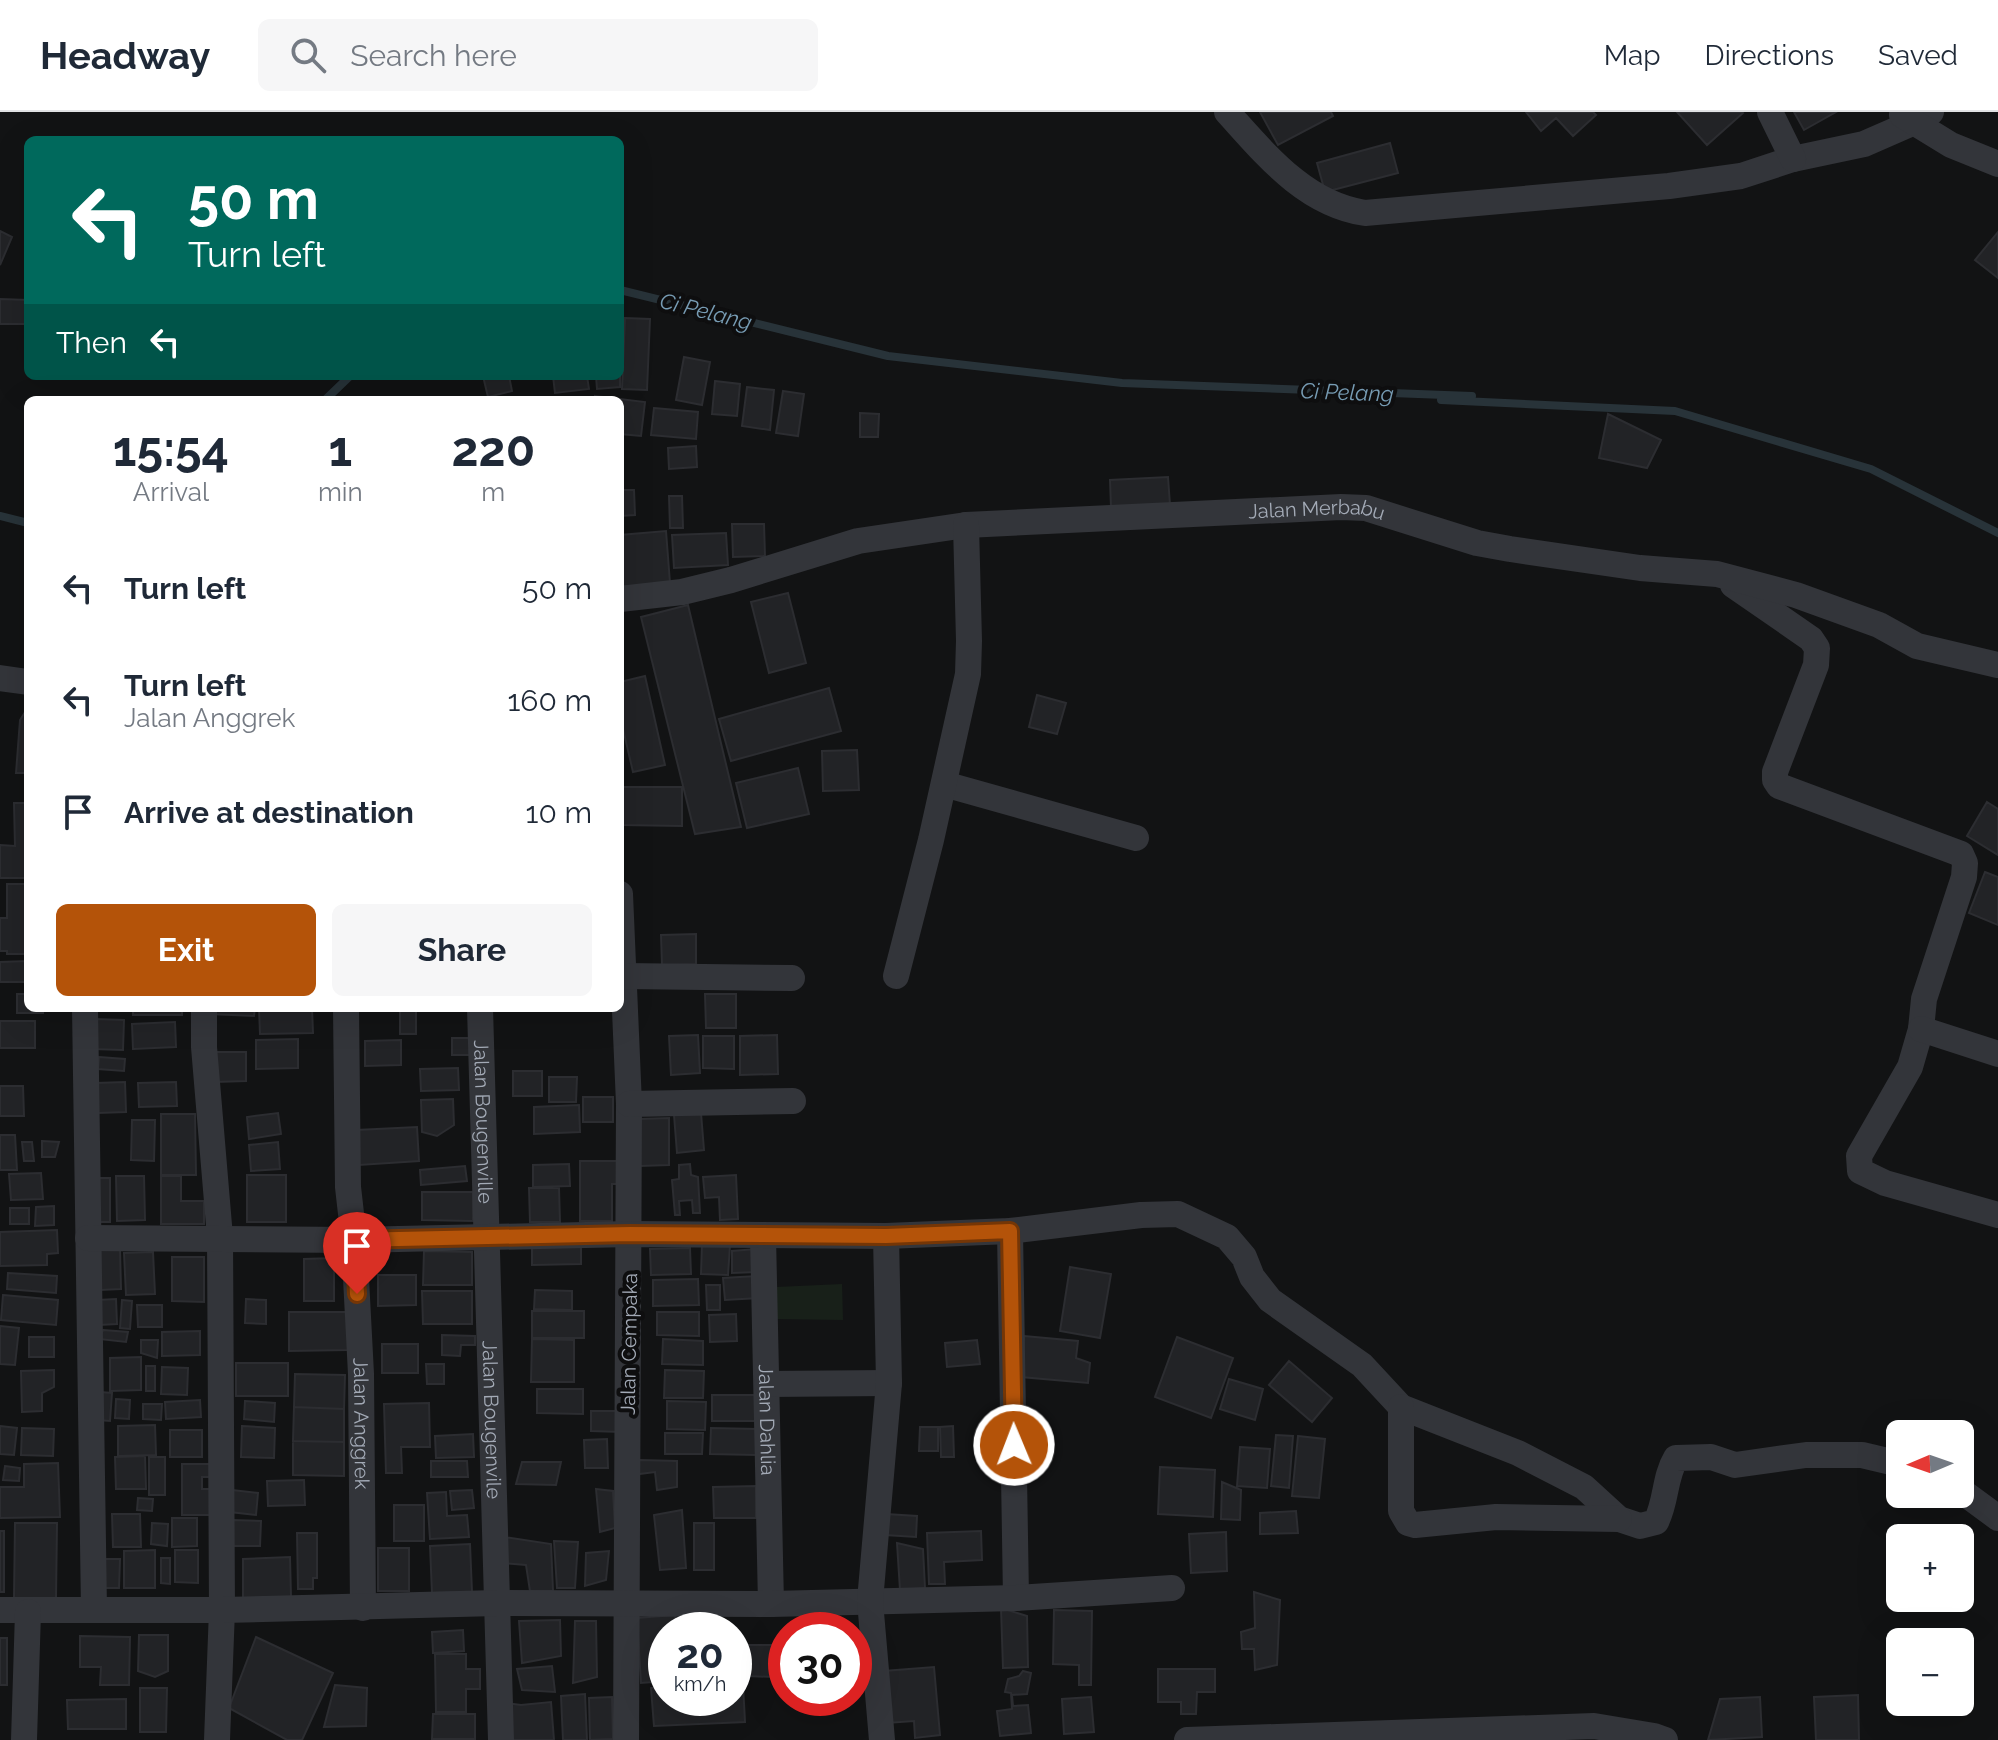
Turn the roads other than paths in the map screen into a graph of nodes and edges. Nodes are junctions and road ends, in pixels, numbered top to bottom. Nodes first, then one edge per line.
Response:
1 (1227, 112) edge
2 (1770, 112) edge
3 (1914, 116) edge
4 (1793, 159) junction
5 (1998, 164) edge
6 (966, 525) junction
7 (1717, 574) junction
8 (624, 599) edge
9 (1998, 665) edge
10 (0, 678) edge
11 (24, 681) edge
12 (944, 784) junction
13 (1136, 838) dead end
14 (624, 976) joint
15 (896, 976) dead end
16 (792, 978) dead end
17 (85, 1012) edge
18 (204, 1012) edge
19 (346, 1012) edge
20 (480, 1012) edge
21 (1921, 1029) junction
22 (1998, 1054) edge
23 (793, 1101) dead end
24 (629, 1104) junction
25 (1998, 1215) edge
26 (1010, 1231) junction
27 (630, 1234) junction
28 (763, 1236) junction
29 (886, 1236) junction
30 (220, 1237) junction
31 (487, 1237) junction
32 (88, 1238) junction
33 (354, 1240) junction
34 (889, 1383) junction
35 (767, 1384) junction
36 (1401, 1407) junction
37 (1886, 1461) edge
38 (1974, 1500) edge
39 (1998, 1518) edge
40 (1619, 1519) junction
41 (1172, 1588) dead end
42 (1016, 1598) junction
43 (870, 1601) junction
44 (497, 1603) junction
45 (626, 1603) junction
46 (771, 1604) junction
47 (363, 1608) junction
48 (0, 1610) edge
49 (94, 1610) junction
50 (222, 1610) junction
51 (28, 1612) junction
52 (16, 1737) edge
53 (1310, 1738) edge
54 (217, 1740) edge
55 (501, 1740) edge
56 (626, 1740) edge
57 (882, 1740) edge
58 (1187, 1740) edge
59 (1665, 1740) edge

1 - 4 street
2 - 4 street
3 - 4 street
3 - 5 street
6 - 7 street, Jalan Merbabu
6 - 8 street, Jalan Merbabu
6 - 12 street
7 - 9 street, Jalan Merbabu
7 - 21 street
10 - 11 street
12 - 13 street
12 - 15 street
14 - 16 street
14 - 24 street, Jalan Cempaka
17 - 32 street
18 - 30 street
19 - 33 street, Jalan Anggrek
20 - 31 street, Jalan Bougenville
21 - 22 street
21 - 25 street
23 - 24 street
24 - 27 street, Jalan Cempaka
26 - 29 street
26 - 36 street
26 - 42 street
27 - 28 street
27 - 31 street
27 - 45 street, Jalan Cempaka
28 - 29 street
28 - 35 street, Jalan Dahlia
29 - 34 street
30 - 32 street
30 - 33 street
30 - 50 street
31 - 33 street
31 - 44 street, Jalan Bougenvile
32 - 49 street
33 - 47 street, Jalan Anggrek
34 - 35 street
34 - 43 street
35 - 46 street, Jalan Dahlia
36 - 40 street
36 - 40 street
37 - 40 street
38 - 39 street
41 - 42 street
42 - 43 street
43 - 46 street
43 - 57 street
44 - 45 street
44 - 47 street
44 - 55 street, Jalan Bougenvile
45 - 46 street
45 - 56 street, Jalan Cempaka
47 - 50 street
48 - 51 street
49 - 50 street
49 - 51 street
50 - 54 street
51 - 52 street
53 - 58 street
53 - 59 street

